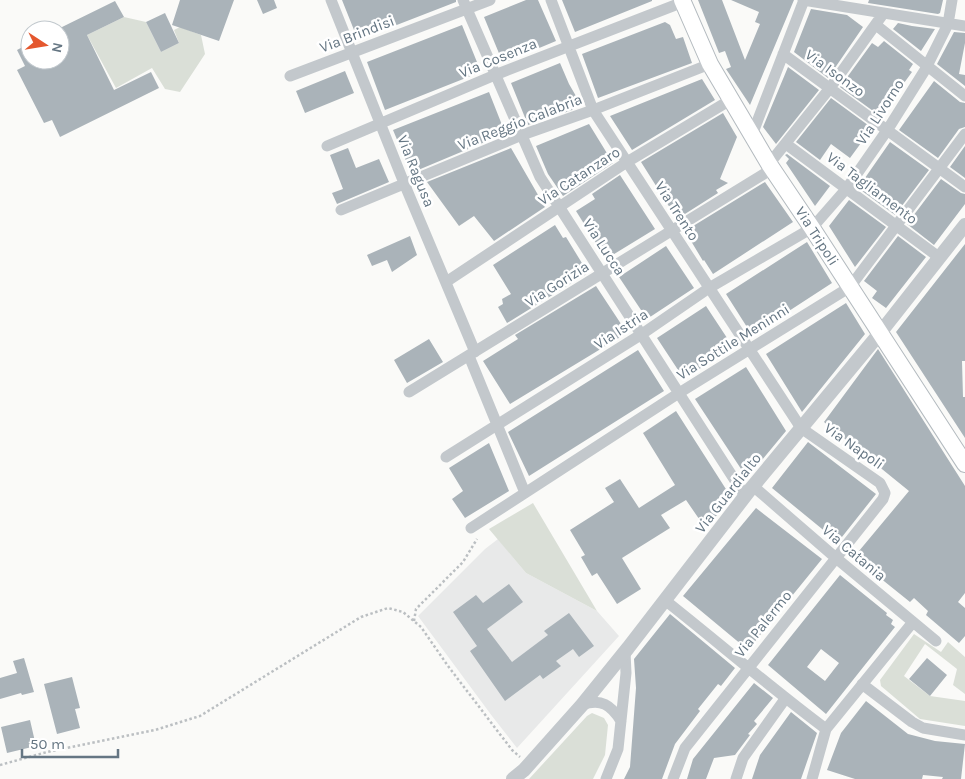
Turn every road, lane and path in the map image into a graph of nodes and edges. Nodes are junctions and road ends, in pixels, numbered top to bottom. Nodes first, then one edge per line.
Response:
1 (331, 0) edge
2 (490, 0) edge
3 (551, 0) edge
4 (803, 0) edge
5 (952, 0) edge
6 (683, 1) edge
7 (465, 4) edge
8 (884, 14) junction
9 (948, 24) junction
10 (876, 25) junction
11 (965, 26) edge
12 (568, 45) junction
13 (352, 52) junction
14 (783, 54) junction
15 (710, 64) junction
16 (927, 67) junction
17 (496, 75) junction
18 (290, 76) dead end
19 (830, 88) junction
20 (965, 96) edge
21 (732, 99) junction
22 (593, 110) junction
23 (380, 123) junction
24 (888, 129) junction
25 (965, 134) edge
26 (522, 135) junction
27 (752, 135) junction
28 (786, 144) junction
29 (327, 146) dead end
30 (627, 162) junction
31 (770, 167) junction
32 (939, 168) junction
33 (404, 184) junction
34 (965, 187) edge
35 (847, 188) junction
36 (560, 207) junction
37 (341, 210) dead end
38 (897, 225) junction
39 (965, 225) edge
40 (812, 228) junction
41 (672, 230) junction
42 (940, 258) junction
43 (602, 273) junction
44 (446, 282) junction
45 (850, 287) junction
46 (710, 288) junction
47 (642, 334) junction
48 (880, 334) junction
49 (749, 349) junction
50 (472, 354) junction
51 (408, 392) dead end
52 (679, 393) junction
53 (496, 425) junction
54 (801, 428) junction
55 (446, 457) dead end
56 (965, 464) edge
57 (749, 491) junction
58 (525, 492) junction
59 (885, 493) joint
60 (486, 518) junction
61 (471, 528) dead end
62 (836, 558) junction
63 (666, 601) junction
64 (414, 621) junction
65 (913, 622) junction
66 (936, 641) dead end
67 (625, 652) junction
68 (748, 666) junction
69 (862, 684) junction
70 (785, 698) junction
71 (582, 705) junction
72 (621, 721) junction
73 (826, 729) junction
74 (965, 735) edge
75 (0, 765) edge
76 (528, 765) junction
77 (814, 778) edge
78 (513, 779) edge
79 (606, 779) edge
80 (672, 779) edge
81 (736, 779) edge

1 - 13 street, Via Ragusa
2 - 7 street, Via Brindisi
3 - 12 street, Via Trento
4 - 8 street
4 - 14 street
5 - 9 street, Via Livorno
6 - 12 street, Via Cosenza
6 - 15 main road, Via Tripoli
7 - 13 street, Via Brindisi
7 - 17 street, Via Lucca
8 - 9 street
8 - 10 street, Via Gorizia
9 - 11 street
9 - 16 street, Via Livorno
10 - 16 street
10 - 19 street, Via Gorizia
12 - 17 street, Via Cosenza
12 - 22 street, Via Trento
13 - 18 street, Via Brindisi
13 - 23 street, Via Ragusa
14 - 19 street, Via Isonzo
14 - 27 street
15 - 21 main road, Via Tripoli
15 - 22 street, Via Reggio Calabria
16 - 20 street
16 - 24 street, Via Livorno
17 - 23 street, Via Cosenza
17 - 26 street, Via Lucca
19 - 24 street, Via Isonzo
19 - 28 street, Via Gorizia
21 - 27 main road, Via Tripoli
21 - 30 street, Via Catanzaro
22 - 26 street, Via Reggio Calabria
22 - 30 street, Via Trento
23 - 29 street, Via Cosenza
23 - 33 street, Via Ragusa
24 - 32 street, Via Isonzo
24 - 35 street, Via Livorno
25 - 32 street, Via Sottile Meninni
26 - 33 street, Via Reggio Calabria
26 - 36 street, Via Lucca
27 - 31 main road, Via Tripoli
28 - 31 street, Via Gorizia
28 - 35 street, Via Tagliamento
30 - 36 street, Via Catanzaro
30 - 41 street, Via Trento
31 - 40 main road, Via Tripoli
31 - 41 street, Via Gorizia
32 - 34 street, Via Isonzo
32 - 38 street, Via Sottile Meninni
33 - 37 street, Via Reggio Calabria
33 - 44 street, Via Ragusa
35 - 38 street, Via Tagliamento
35 - 40 street, Via Livorno
36 - 43 street, Via Lucca
36 - 44 street, Via Catanzaro
38 - 42 street, Via Tagliamento
38 - 45 street, Via Sottile Meninni
39 - 42 street, Via Guardialto
40 - 45 main road, Via Tripoli
40 - 46 street, Via Istria
41 - 43 street, Via Gorizia
41 - 46 street, Via Trento
42 - 48 street, Via Guardialto
43 - 47 street, Via Lucca
43 - 50 street, Via Gorizia
44 - 50 street, Via Ragusa
45 - 48 main road, Via Tripoli
45 - 49 street, Via Sottile Meninni
46 - 47 street, Via Istria
46 - 49 street, Via Trento
47 - 52 street, Via Lucca
47 - 53 street, Via Istria
48 - 54 street, Via Guardialto
48 - 56 main road, Via Tripoli
49 - 52 street, Via Sottile Meninni
49 - 54 street, Via Trento
50 - 51 street, Via Gorizia
50 - 53 street, Via Ragusa
52 - 57 street, Via Lucca
52 - 58 street, Via Sottile Meninni
53 - 55 street, Via Istria
53 - 58 street, Via Ragusa
54 - 57 street, Via Guardialto
54 - 59 street, Via Napoli
57 - 62 street, Via Catania
57 - 63 street, Via Guardialto
58 - 60 street, Via Sottile Meninni
59 - 62 street, Via Palermo
60 - 61 street, Via Sottile Meninni
60 - 64 path
62 - 65 street, Via Catania
62 - 68 street, Via Palermo
63 - 67 street, Via Guardialto
63 - 68 street
64 - 75 path
64 - 76 path
65 - 66 street, Via Catania
65 - 69 street
67 - 71 street, Via Guardialto
67 - 72 street
68 - 70 street
68 - 80 street, Via Palermo
69 - 73 street
69 - 74 street
70 - 73 street
70 - 81 street
71 - 72 street
71 - 76 street, Via Guardialto
72 - 79 street
73 - 77 street
76 - 78 street, Via Guardialto

